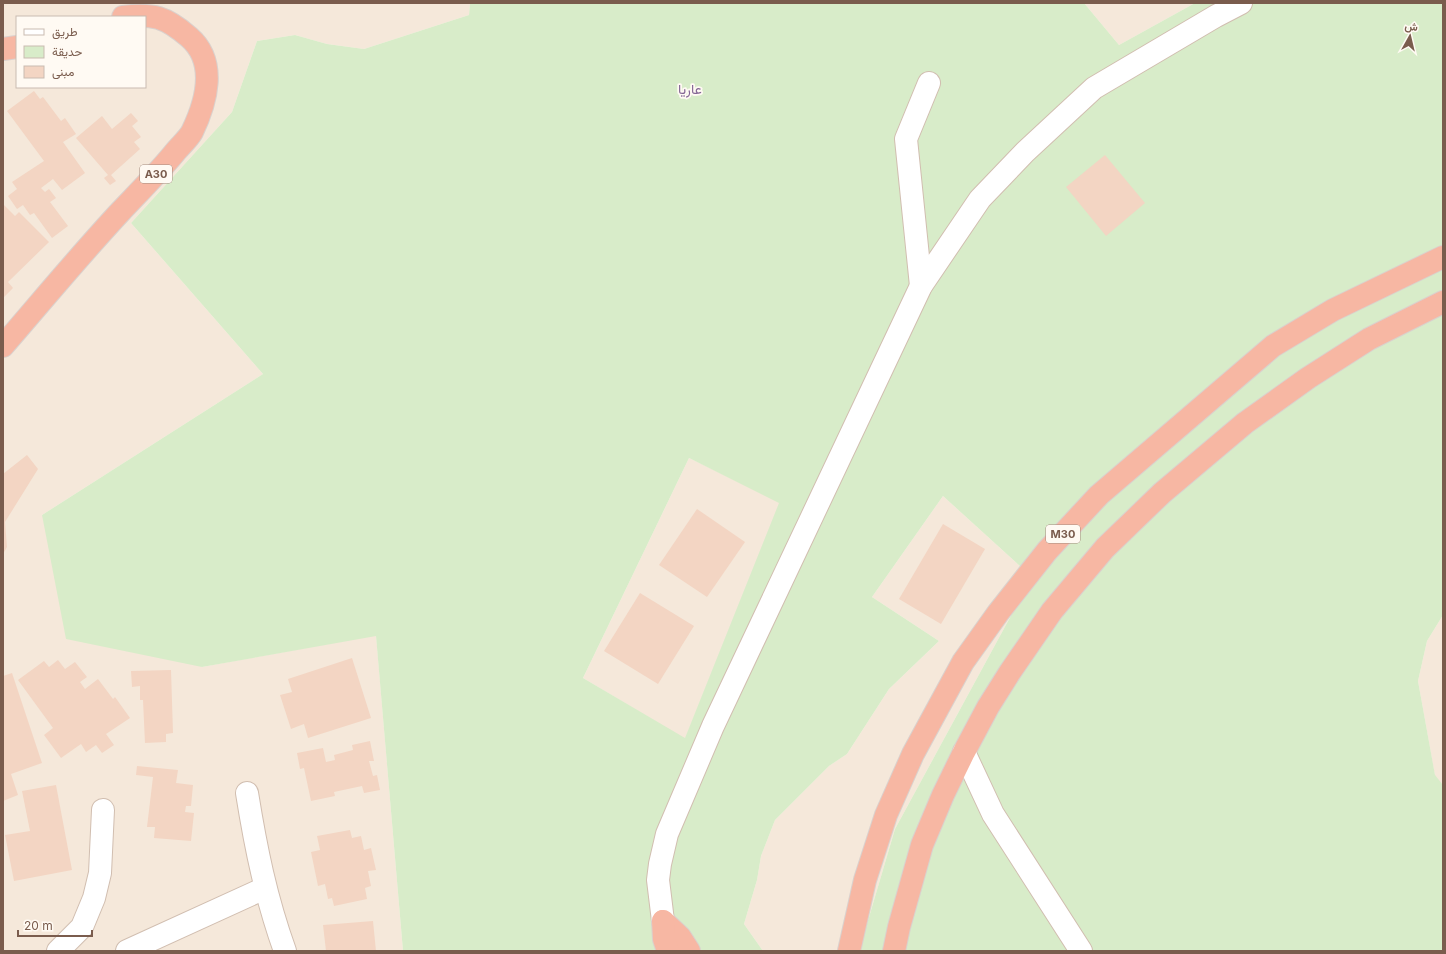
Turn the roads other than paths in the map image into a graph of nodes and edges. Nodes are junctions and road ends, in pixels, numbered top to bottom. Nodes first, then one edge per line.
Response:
1 (1241, 3) edge
2 (152, 9) edge
3 (127, 16) edge
4 (16, 47) edge
5 (3, 49) edge
6 (929, 83) dead end
7 (1443, 257) edge
8 (921, 286) junction
9 (1443, 302) edge
10 (3, 346) edge
11 (964, 752) junction
12 (247, 793) dead end
13 (103, 810) dead end
14 (264, 888) junction
15 (663, 921) junction
16 (58, 951) edge
17 (127, 951) edge
18 (285, 951) edge
19 (668, 951) edge
20 (689, 951) edge
21 (849, 951) edge
22 (894, 951) edge
23 (1081, 951) edge

1 - 8 street
2 - 3 highway, A30
2 - 10 highway, A30
4 - 5 highway
6 - 8 street
7 - 21 highway, M30
8 - 15 street
9 - 11 highway
11 - 22 highway
11 - 23 street
12 - 14 street
13 - 16 street
14 - 17 street
14 - 18 street
15 - 19 highway
15 - 20 highway

